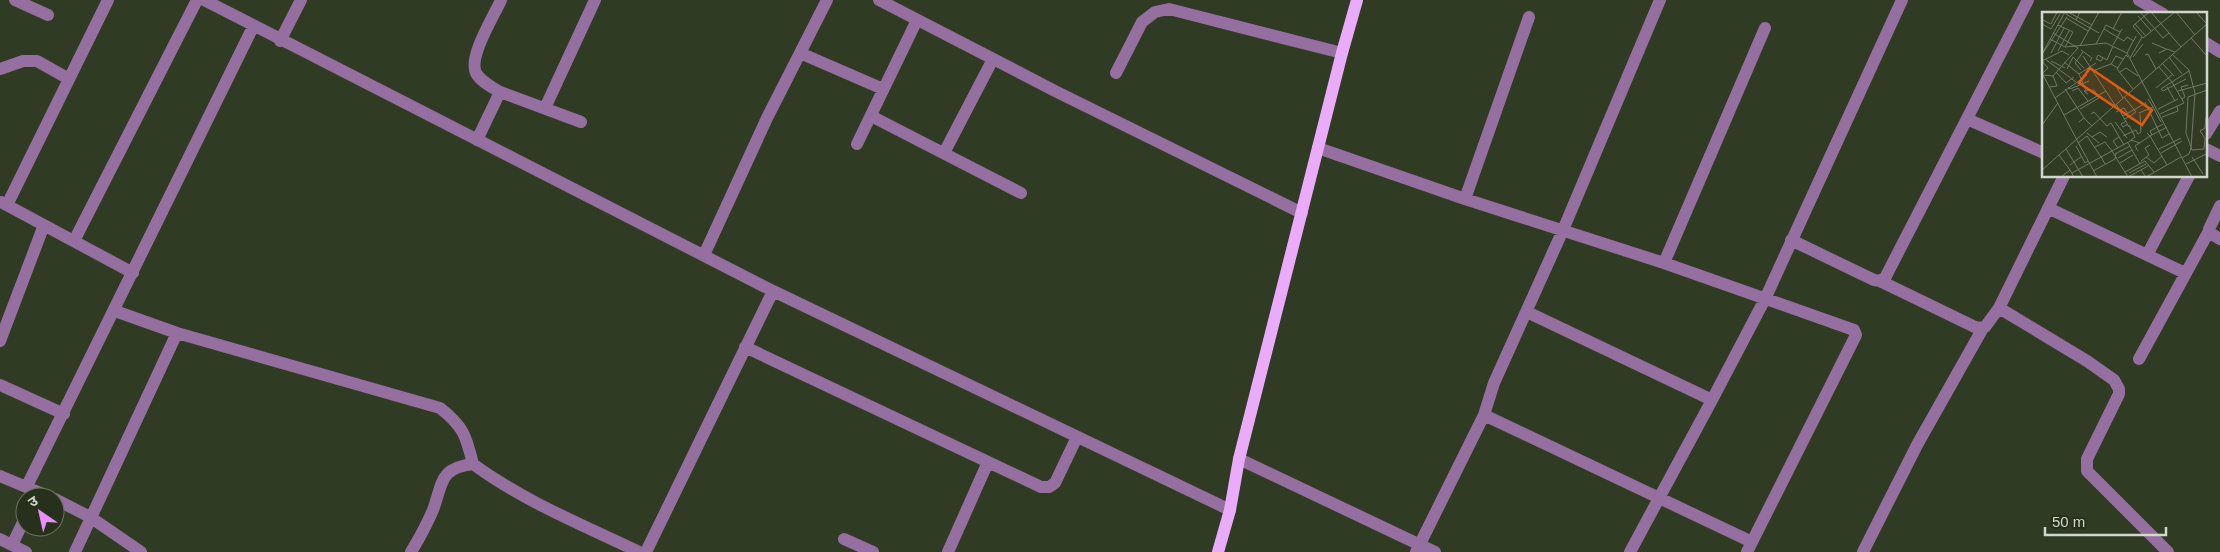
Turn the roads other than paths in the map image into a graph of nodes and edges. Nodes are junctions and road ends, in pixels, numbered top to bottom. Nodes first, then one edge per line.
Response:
1 (15, 0) edge
2 (108, 0) edge
3 (197, 0) edge
4 (204, 0) edge
5 (301, 0) edge
6 (501, 0) edge
7 (596, 0) edge
8 (827, 0) edge
9 (878, 0) edge
10 (1357, 0) edge
11 (1660, 0) edge
12 (1902, 0) edge
13 (2028, 0) edge
14 (2143, 4) edge
15 (2159, 12) edge
16 (48, 15) dead end
17 (1529, 16) dead end
18 (917, 20) junction
19 (253, 27) junction
20 (1765, 28) dead end
21 (280, 41) junction
22 (2208, 44) edge
23 (2220, 52) edge
24 (800, 53) junction
25 (1342, 53) junction
26 (993, 59) junction
27 (0, 69) edge
28 (1116, 73) dead end
29 (69, 79) junction
30 (883, 89) junction
31 (500, 92) junction
32 (545, 108) junction
33 (2220, 111) edge
34 (871, 116) junction
35 (1966, 119) junction
36 (581, 122) dead end
37 (2208, 131) edge
38 (477, 140) junction
39 (857, 144) dead end
40 (1318, 148) junction
41 (2208, 150) edge
42 (2042, 152) edge
43 (944, 153) junction
44 (2220, 156) edge
45 (2063, 178) edge
46 (2188, 178) edge
47 (1022, 193) dead end
48 (1465, 198) junction
49 (3, 203) edge
50 (2220, 206) edge
51 (2048, 208) junction
52 (1302, 213) junction
53 (44, 225) junction
54 (1563, 230) junction
55 (2209, 232) junction
56 (2220, 238) edge
57 (1791, 240) junction
58 (74, 242) junction
59 (704, 255) junction
60 (2148, 255) junction
61 (1664, 263) junction
62 (133, 273) junction
63 (2185, 273) junction
64 (1880, 281) junction
65 (774, 292) junction
66 (1764, 299) junction
67 (1999, 308) junction
68 (115, 310) junction
69 (1526, 312) junction
70 (1983, 328) junction
71 (177, 333) junction
72 (0, 341) edge
73 (745, 346) junction
74 (2139, 359) dead end
75 (0, 385) edge
76 (1712, 400) junction
77 (64, 414) junction
78 (1484, 415) junction
79 (1077, 437) junction
80 (1239, 459) junction
81 (988, 462) junction
82 (473, 464) junction
83 (0, 476) edge
84 (24, 487) edge
85 (35, 487) edge
86 (1658, 497) junction
87 (65, 505) edge
88 (1230, 510) junction
89 (90, 517) junction
90 (16, 537) edge
91 (0, 539) edge
92 (844, 539) dead end
93 (12, 545) junction
94 (1749, 547) edge
95 (1417, 548) edge
96 (26, 552) edge
97 (75, 552) edge
98 (141, 552) edge
99 (411, 552) edge
100 (639, 552) edge
101 (646, 552) edge
102 (873, 552) edge
103 (948, 552) edge
104 (1218, 552) edge
105 (1435, 552) edge
106 (1630, 552) edge
107 (1863, 552) edge
108 (2168, 552) edge

1 - 16 street
2 - 29 street
3 - 58 street
4 - 19 street
5 - 21 street
6 - 31 street
7 - 32 street
8 - 24 street
9 - 18 street
10 - 25 main road
11 - 54 street
12 - 57 street
13 - 35 street
14 - 15 street
17 - 48 street
18 - 26 street
18 - 30 street
19 - 21 street
19 - 62 street
20 - 61 street
21 - 38 street
22 - 23 street
24 - 30 street
24 - 59 street
25 - 28 street
25 - 40 main road
26 - 43 street
26 - 52 street
27 - 29 street
29 - 49 street
30 - 34 street
31 - 32 street
31 - 38 street
32 - 36 street
33 - 37 street
34 - 39 street
34 - 43 street
35 - 42 street
35 - 64 street
38 - 59 street
40 - 48 street
40 - 52 main road
41 - 44 street
43 - 47 street
45 - 51 street
46 - 60 street
48 - 54 street
49 - 53 street
50 - 55 street
51 - 60 street
51 - 67 street
52 - 80 main road
53 - 58 street
53 - 72 street
54 - 61 street
54 - 69 street
55 - 56 street
55 - 63 street
57 - 64 street
57 - 66 street
58 - 62 street
59 - 65 street
60 - 63 street
61 - 66 street
62 - 68 street
63 - 74 street
64 - 70 street
65 - 73 street
65 - 79 street
66 - 76 street
66 - 94 street
67 - 70 street
67 - 108 street
68 - 71 street
68 - 77 street
69 - 76 street
69 - 78 street
70 - 107 street
71 - 82 street
71 - 89 street
73 - 81 street
73 - 101 street
75 - 77 street
76 - 86 street
77 - 85 street
78 - 86 street
78 - 95 street
79 - 81 street
79 - 88 street
80 - 88 main road
80 - 95 street
81 - 103 street
82 - 99 street
82 - 100 street
83 - 84 street
86 - 94 street
86 - 106 street
87 - 89 street
88 - 104 main road
89 - 97 street
89 - 98 street
90 - 93 street
91 - 93 street
92 - 102 street
93 - 96 street
95 - 105 street

